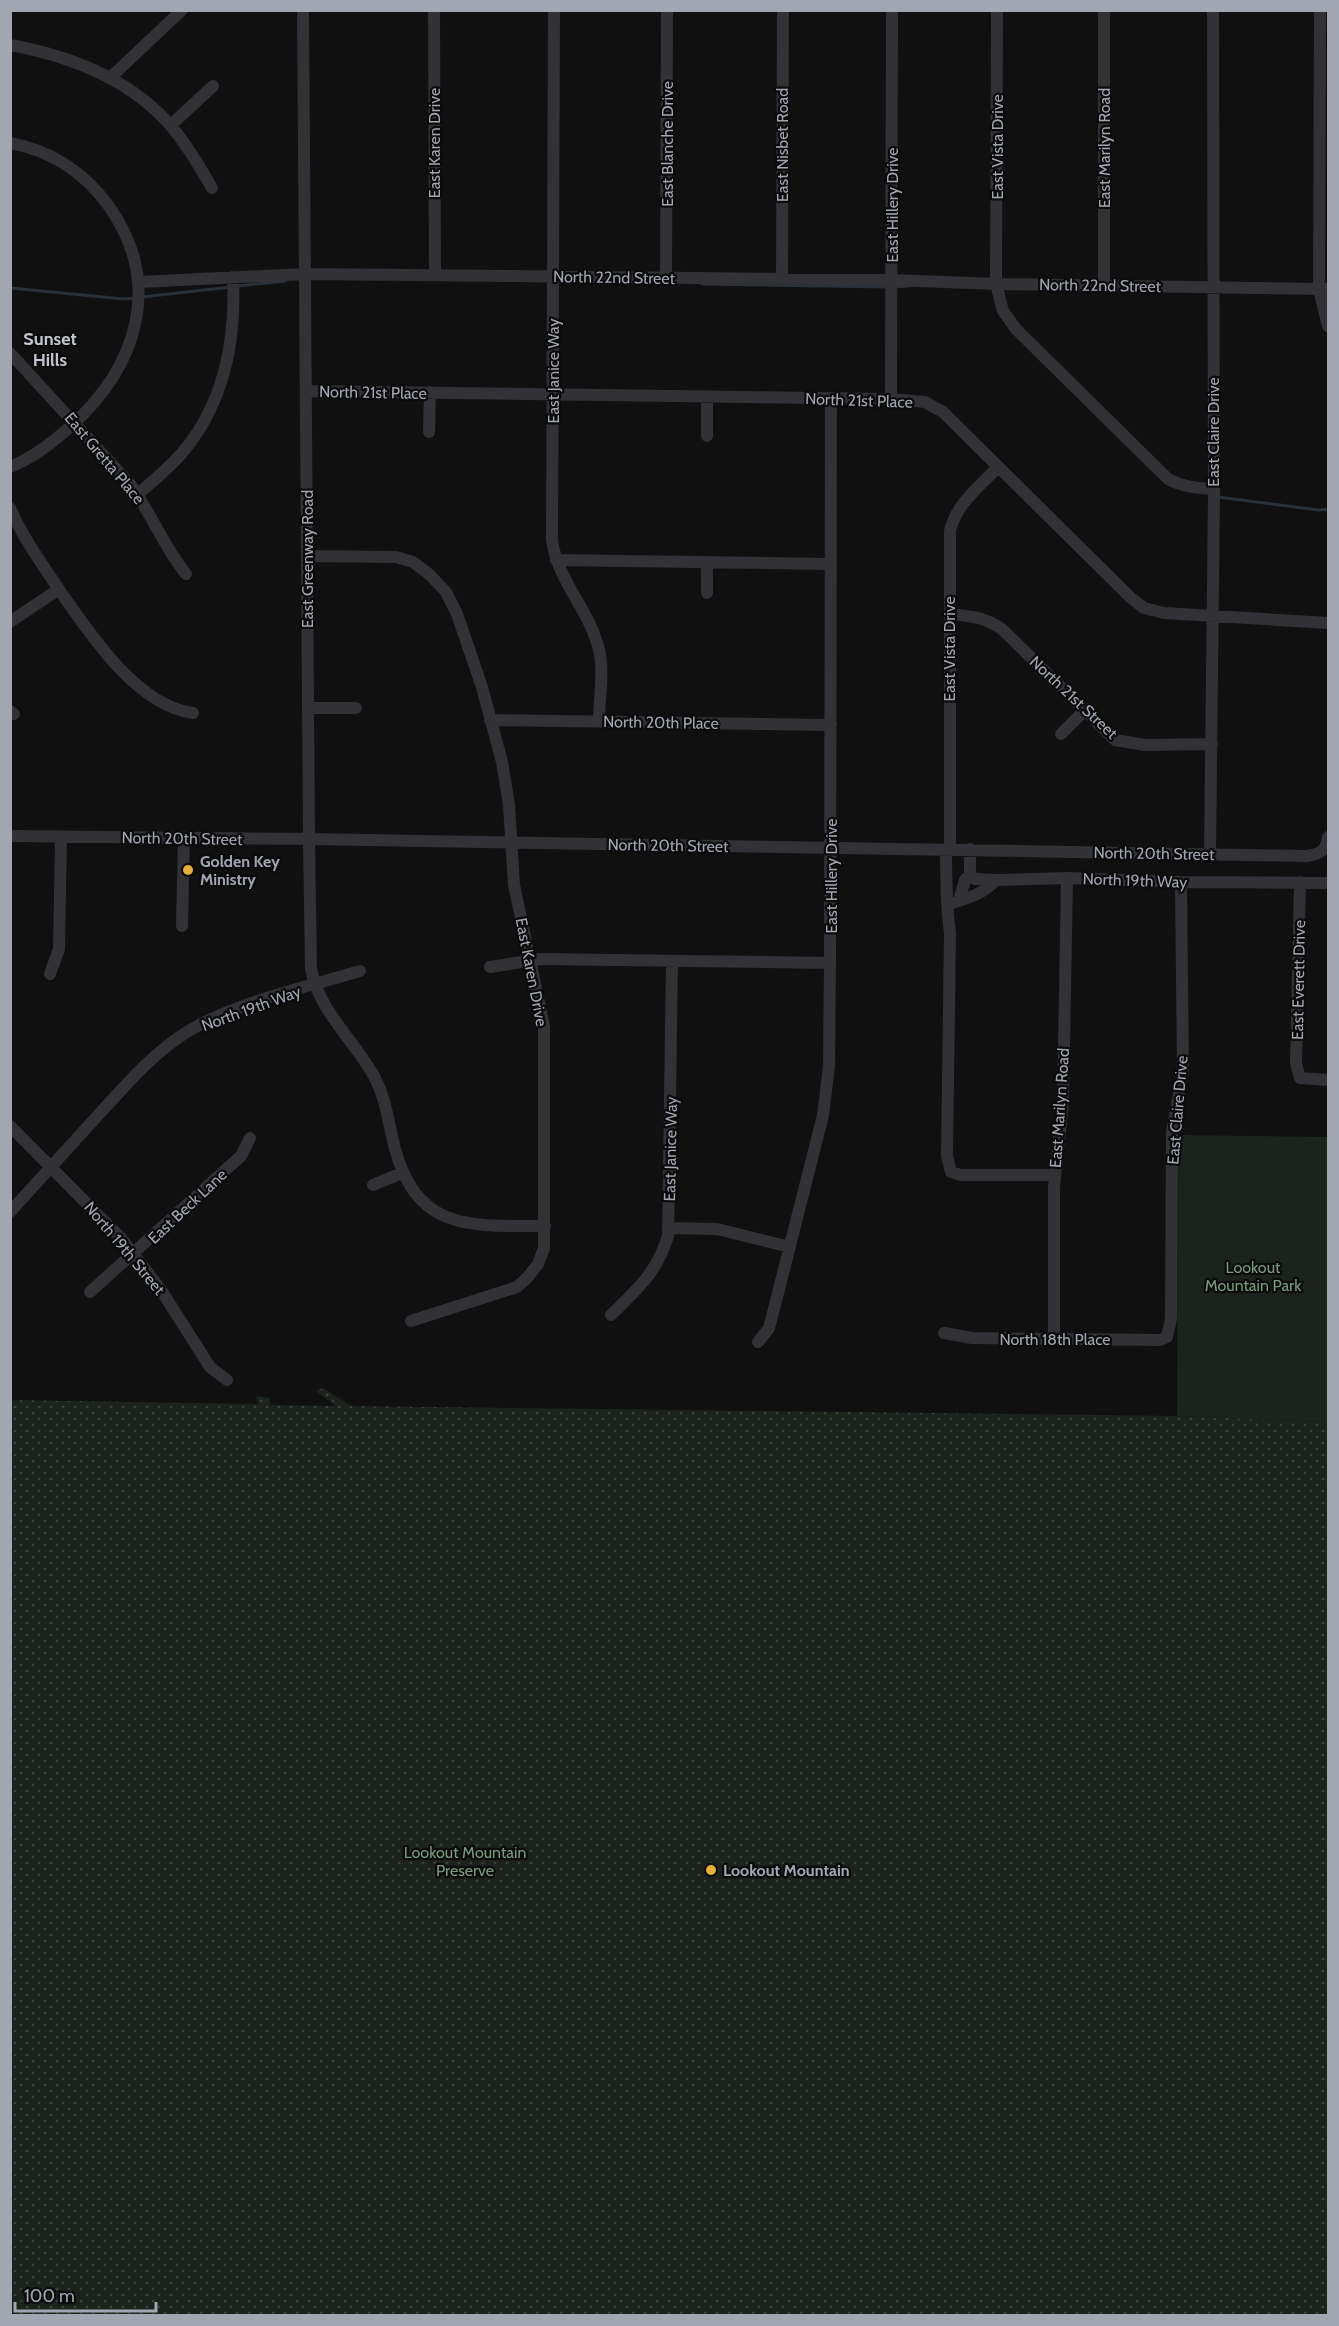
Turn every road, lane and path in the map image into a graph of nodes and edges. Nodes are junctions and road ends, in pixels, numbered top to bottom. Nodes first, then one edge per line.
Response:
1 (182, 10) edge
2 (303, 10) edge
3 (434, 10) edge
4 (554, 10) edge
5 (667, 10) edge
6 (783, 10) edge
7 (892, 10) edge
8 (997, 10) edge
9 (1104, 10) edge
10 (1213, 10) edge
11 (1320, 10) edge
12 (10, 45) edge
13 (111, 77) junction
14 (213, 86) dead end
15 (171, 125) junction
16 (10, 143) edge
17 (212, 188) dead end
18 (305, 274) junction
19 (435, 275) junction
20 (554, 276) junction
21 (233, 277) junction
22 (666, 278) junction
23 (782, 279) junction
24 (892, 280) junction
25 (139, 282) junction
26 (996, 284) junction
27 (1104, 285) junction
28 (1212, 286) junction
29 (1324, 289) edge
30 (1329, 326) edge
31 (10, 353) edge
32 (306, 391) junction
33 (430, 392) junction
34 (553, 395) junction
35 (707, 397) junction
36 (831, 399) junction
37 (891, 399) junction
38 (76, 422) junction
39 (429, 432) dead end
40 (707, 436) dead end
41 (10, 467) edge
42 (998, 467) junction
43 (1214, 489) junction
44 (138, 494) junction
45 (10, 508) edge
46 (307, 556) junction
47 (556, 560) junction
48 (707, 562) junction
49 (831, 564) junction
50 (186, 574) dead end
51 (59, 589) junction
52 (707, 593) dead end
53 (949, 614) junction
54 (1212, 616) junction
55 (10, 622) edge
56 (1329, 622) edge
57 (308, 708) junction
58 (356, 708) dead end
59 (1085, 710) junction
60 (193, 713) dead end
61 (490, 720) junction
62 (599, 721) junction
63 (831, 725) junction
64 (1060, 734) dead end
65 (1212, 744) junction
66 (10, 836) edge
67 (61, 837) junction
68 (1329, 837) edge
69 (184, 838) junction
70 (309, 839) junction
71 (511, 843) junction
72 (831, 848) junction
73 (948, 849) junction
74 (970, 849) junction
75 (1210, 854) junction
76 (1067, 878) junction
77 (967, 880) junction
78 (996, 880) junction
79 (946, 881) junction
80 (1181, 882) junction
81 (1300, 882) junction
82 (1329, 883) edge
83 (954, 902) junction
84 (182, 926) dead end
85 (530, 960) junction
86 (672, 961) junction
87 (830, 963) junction
88 (490, 967) dead end
89 (360, 971) dead end
90 (50, 974) dead end
91 (314, 985) junction
92 (1329, 1080) edge
93 (10, 1126) edge
94 (249, 1138) dead end
95 (52, 1166) junction
96 (402, 1173) junction
97 (1055, 1175) junction
98 (373, 1185) dead end
99 (10, 1212) edge
100 (545, 1226) junction
101 (669, 1228) junction
102 (790, 1247) junction
103 (134, 1254) junction
104 (90, 1292) dead end
105 (610, 1316) dead end
106 (411, 1321) dead end
107 (944, 1333) dead end
108 (1167, 1337) joint
109 (1054, 1339) junction
110 (758, 1342) dead end
111 (227, 1380) dead end

1 - 13 street
2 - 18 street, East Greenway Road
3 - 19 street, East Karen Drive
4 - 20 street, East Janice Way
5 - 22 street, East Blanche Drive
6 - 23 street, East Nisbet Road
7 - 24 street, East Hillery Drive
8 - 26 street, East Vista Drive
9 - 27 street, East Marilyn Road
10 - 28 street, East Claire Drive
11 - 29 street
12 - 13 street
13 - 15 street
14 - 15 street
15 - 17 street
16 - 25 street
18 - 19 street, North 22nd Street
18 - 21 street, North 22nd Street
18 - 32 street, East Greenway Road
19 - 20 street, North 22nd Street
20 - 22 street, North 22nd Street
20 - 34 street, East Janice Way
21 - 25 street, North 22nd Street
21 - 44 street
22 - 23 street, North 22nd Street
23 - 24 street, North 22nd Street
24 - 26 street, North 22nd Street
24 - 37 street, East Hillery Drive
25 - 38 street
26 - 27 street, North 22nd Street
26 - 43 street, East Vista Drive
27 - 28 street, North 22nd Street
28 - 29 street, North 22nd Street
28 - 43 street, East Claire Drive
29 - 30 street
31 - 38 street, East Gretta Place
32 - 33 street, North 21st Place
32 - 46 street, East Greenway Road
33 - 34 street, North 21st Place
33 - 39 street
34 - 35 street, North 21st Place
34 - 47 street, East Janice Way
35 - 36 street, North 21st Place
35 - 40 street
36 - 37 street, North 21st Place
36 - 49 street, East Hillery Drive
37 - 42 street, North 21st Place
38 - 41 street
38 - 44 street, East Gretta Place
42 - 53 street, East Vista Drive
42 - 54 street, North 21st Place
43 - 54 street, East Claire Drive
44 - 50 street, East Gretta Place
45 - 51 street
46 - 57 street, East Greenway Road
46 - 61 street, East Karen Drive
47 - 48 street
47 - 62 street, East Janice Way
48 - 49 street
48 - 52 street
49 - 63 street, East Hillery Drive
51 - 55 street
51 - 60 street
53 - 59 street, North 21st Street
53 - 73 street, East Vista Drive
54 - 56 street, North 21st Place
54 - 65 street, East Claire Drive
57 - 58 street
57 - 70 street, East Greenway Road
59 - 64 street
59 - 65 street, North 21st Street
61 - 62 street, North 20th Place
61 - 71 street, East Karen Drive
62 - 63 street, North 20th Place
63 - 72 street, East Hillery Drive
65 - 75 street, East Claire Drive
66 - 67 street, North 20th Street
67 - 69 street, North 20th Street
67 - 90 street
68 - 75 street, North 20th Street
69 - 70 street, North 20th Street
69 - 84 street
70 - 71 street, North 20th Street
70 - 91 street, East Greenway Road
71 - 72 street, North 20th Street
71 - 85 street, East Karen Drive
72 - 73 street, North 20th Street
72 - 87 street, East Hillery Drive
73 - 74 street, North 20th Street
73 - 79 street, East Vista Drive
74 - 75 street, North 20th Street
74 - 77 street, East Vista Drive
76 - 78 street, North 19th Way
76 - 80 street, North 19th Way
76 - 97 street, East Marilyn Road
77 - 78 street
77 - 79 street
77 - 83 street, East Vista Drive
78 - 83 street
79 - 83 street, East Vista Drive
80 - 81 street, North 19th Way
80 - 108 street, East Claire Drive
81 - 82 street, North 19th Way
81 - 92 street, East Everett Drive
83 - 97 street, East Vista Drive
85 - 86 street
85 - 88 street
85 - 100 street, East Karen Drive
86 - 87 street
86 - 101 street, East Janice Way
87 - 102 street, East Hillery Drive
89 - 91 street, North 19th Way
91 - 95 street, North 19th Way
91 - 96 street, East Greenway Road
93 - 95 street, North 19th Street
94 - 103 street, East Beck Lane
95 - 99 street, North 19th Way
95 - 103 street, North 19th Street
96 - 98 street
96 - 100 street, East Greenway Road
97 - 109 street, East Marilyn Road
100 - 106 street, East Karen Drive
101 - 102 street
101 - 105 street, East Janice Way
102 - 110 street, East Hillery Drive
103 - 104 street, East Beck Lane
103 - 111 street, North 19th Street
107 - 109 street, North 18th Place
108 - 109 street, North 18th Place

